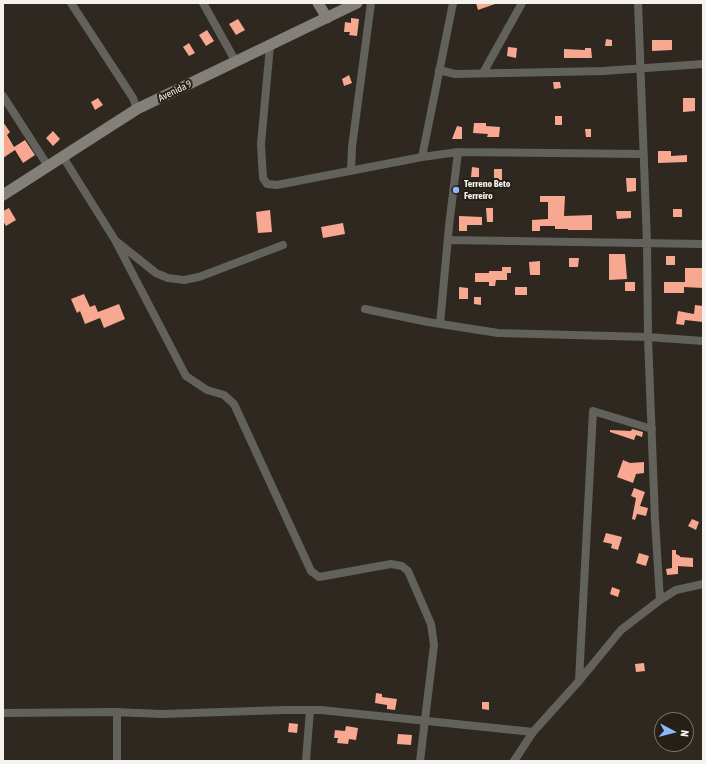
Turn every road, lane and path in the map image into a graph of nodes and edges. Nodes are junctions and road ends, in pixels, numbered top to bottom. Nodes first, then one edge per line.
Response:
1 (71, 3) edge
2 (202, 3) edge
3 (318, 3) edge
4 (357, 3) edge
5 (371, 3) edge
6 (453, 3) edge
7 (522, 3) edge
8 (638, 3) edge
9 (327, 18) junction
10 (270, 46) junction
11 (236, 62) junction
12 (703, 64) edge
13 (640, 68) junction
14 (439, 70) junction
15 (483, 73) junction
16 (3, 96) edge
17 (137, 109) junction
18 (458, 152) junction
19 (643, 154) junction
20 (63, 157) junction
21 (422, 157) junction
22 (48, 166) junction
23 (351, 171) junction
24 (3, 195) edge
25 (115, 240) junction
26 (448, 240) junction
27 (647, 243) junction
28 (703, 244) edge
29 (283, 245) dead end
30 (365, 309) dead end
31 (440, 324) junction
32 (648, 337) junction
33 (703, 341) edge
34 (652, 429) junction
35 (703, 584) edge
36 (660, 600) junction
37 (579, 681) junction
38 (310, 710) junction
39 (117, 712) junction
40 (3, 713) edge
41 (425, 721) junction
42 (533, 732) junction
43 (118, 761) edge
44 (306, 761) edge
45 (420, 761) edge
46 (514, 761) edge

1 - 17 street
2 - 11 street
3 - 9 main road
4 - 9 main road, Avenida 9
5 - 23 street
6 - 14 street
7 - 15 street
8 - 13 street
9 - 10 main road, Avenida 9
10 - 11 main road, Avenida 9
10 - 23 street
11 - 17 main road, Avenida 9
12 - 13 street
13 - 15 street
13 - 19 street
14 - 15 street
14 - 21 street
16 - 22 street
17 - 20 main road, Avenida 9
18 - 19 street
18 - 21 street
18 - 26 street
19 - 27 street
20 - 22 main road, Avenida 9
20 - 25 street
21 - 23 street
22 - 24 main road, Avenida 9
25 - 29 street
25 - 41 street
26 - 27 street
26 - 31 street
27 - 28 street
27 - 32 street
30 - 31 street
31 - 32 street
32 - 33 street
32 - 34 street
34 - 36 street
34 - 37 street
35 - 36 street
36 - 37 street
37 - 42 street
38 - 39 street
38 - 41 street
38 - 44 street
39 - 40 street
39 - 43 street
41 - 42 street
41 - 45 street
42 - 46 street

